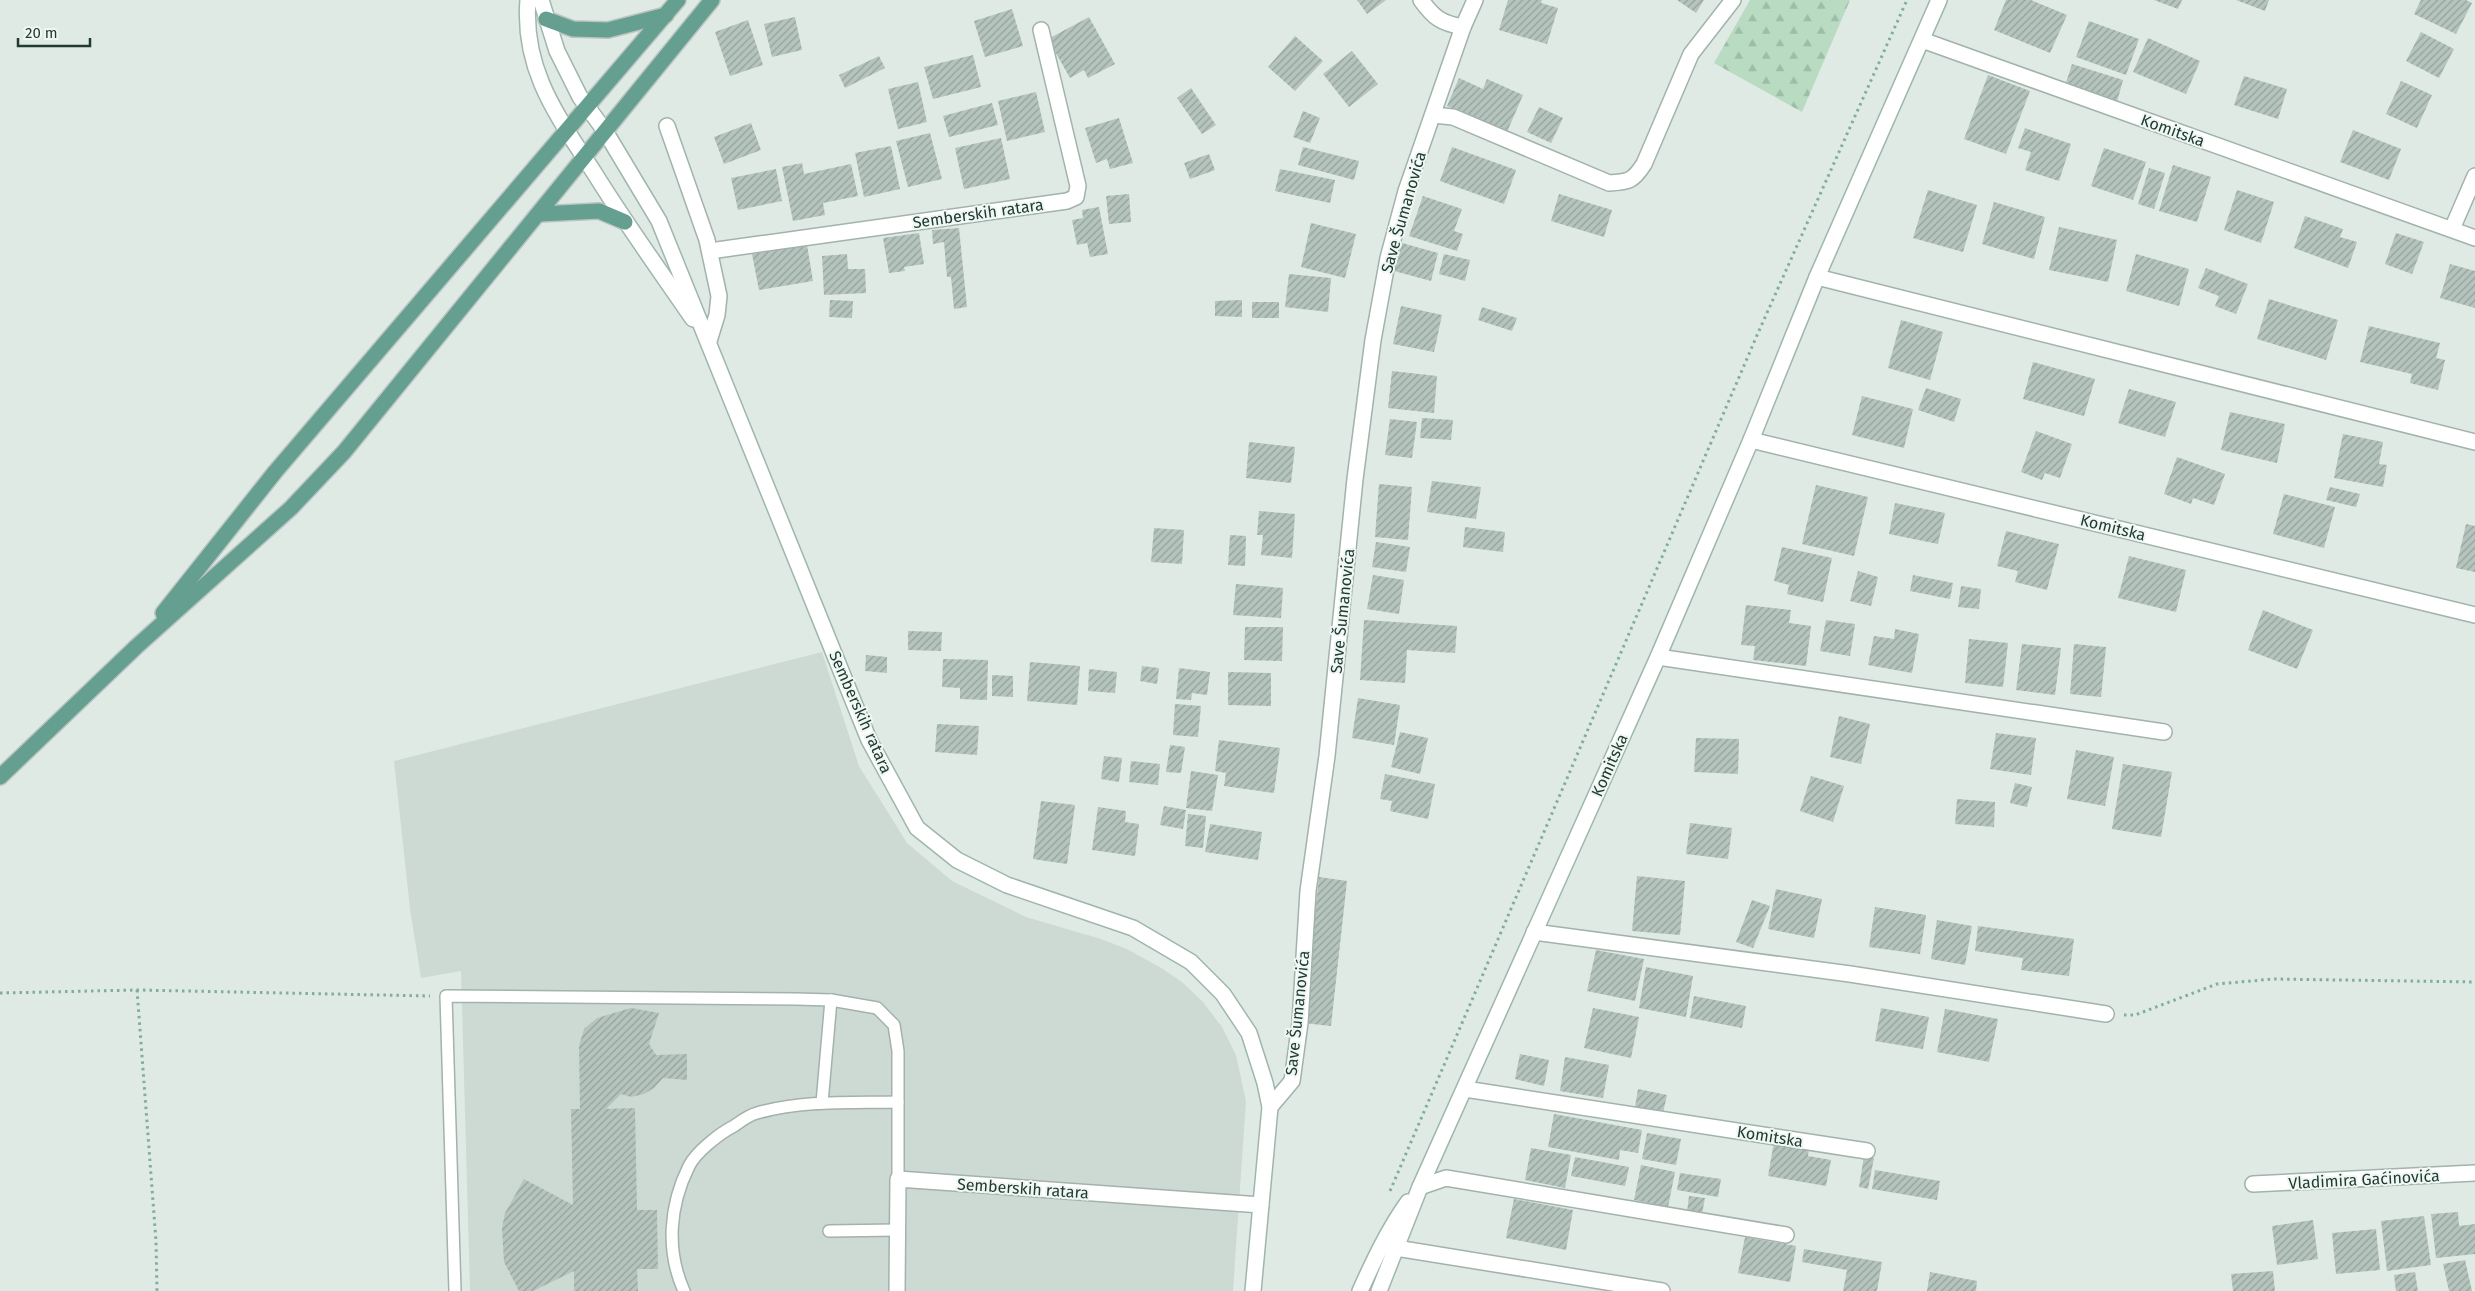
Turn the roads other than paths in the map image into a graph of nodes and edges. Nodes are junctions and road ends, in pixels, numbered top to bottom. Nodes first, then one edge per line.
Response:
1 (528, 0) edge
2 (541, 0) edge
3 (678, 0) edge
4 (712, 0) edge
5 (1421, 0) edge
6 (1475, 0) edge
7 (1733, 0) edge
8 (1939, 0) edge
9 (666, 14) junction
10 (546, 19) junction
11 (1463, 27) junction
12 (1041, 30) dead end
13 (1922, 40) junction
14 (586, 107) junction
15 (1433, 115) junction
16 (667, 126) dead end
17 (605, 131) junction
18 (566, 133) junction
19 (585, 159) junction
20 (2475, 176) edge
21 (540, 214) junction
22 (625, 222) junction
23 (2452, 229) junction
24 (2475, 238) edge
25 (710, 250) junction
26 (1817, 277) junction
27 (709, 341) junction
28 (1751, 440) junction
29 (2475, 442) edge
30 (2475, 615) edge
31 (136, 647) junction
32 (1658, 657) junction
33 (2164, 732) dead end
34 (0, 777) edge
35 (1534, 932) junction
36 (831, 1000) junction
37 (2106, 1014) road end
38 (1465, 1089) junction
39 (898, 1102) junction
40 (822, 1103) junction
41 (1270, 1107) junction
42 (1867, 1151) dead end
43 (2475, 1173) edge
44 (898, 1179) junction
45 (2253, 1184) dead end
46 (1420, 1187) junction
47 (1261, 1205) junction
48 (897, 1230) junction
49 (829, 1231) dead end
50 (1786, 1235) dead end
51 (1396, 1248) junction
52 (1254, 1273) junction
53 (455, 1291) edge
54 (684, 1291) edge
55 (897, 1291) edge
56 (1253, 1291) edge
57 (1261, 1291) edge
58 (1360, 1291) edge
59 (1379, 1291) edge
60 (1662, 1291) edge

1 - 18 street
2 - 10 street
3 - 9 main road
4 - 17 main road
5 - 11 street
6 - 11 street, Save Šumanovića
7 - 15 street
8 - 13 street, Komitska
9 - 10 main road
9 - 14 main road
10 - 14 street
11 - 15 street, Save Šumanovića
12 - 25 street, Semberskih ratara
13 - 23 street, Komitska
13 - 26 street, Komitska
14 - 17 street
14 - 18 main road
15 - 41 street, Save Šumanovića
16 - 25 street
17 - 19 main road
17 - 27 street
18 - 19 street
18 - 31 main road
19 - 21 main road
19 - 22 street
20 - 23 street
21 - 22 main road
21 - 31 main road
22 - 27 street
23 - 24 street, Komitska
25 - 27 street
26 - 28 street, Komitska
26 - 29 street
27 - 41 street, Semberskih ratara
28 - 30 street, Komitska
28 - 32 street, Komitska
31 - 34 main road
32 - 33 street
32 - 35 street, Komitska
35 - 37 street
35 - 38 street, Komitska
36 - 39 lane
36 - 40 lane
36 - 53 lane
38 - 42 street, Komitska
38 - 46 street, Komitska
39 - 40 lane
39 - 44 lane
40 - 54 lane
41 - 47 street, Semberskih ratara
43 - 45 street, Vladimira Gaćinovića
44 - 47 street, Semberskih ratara
44 - 48 street
46 - 50 street
46 - 51 street, Komitska
46 - 58 street
47 - 52 street, Semberskih ratara
48 - 49 lane
48 - 55 street
51 - 59 street, Komitska
51 - 60 street
52 - 56 street, Semberskih ratara
52 - 57 street

